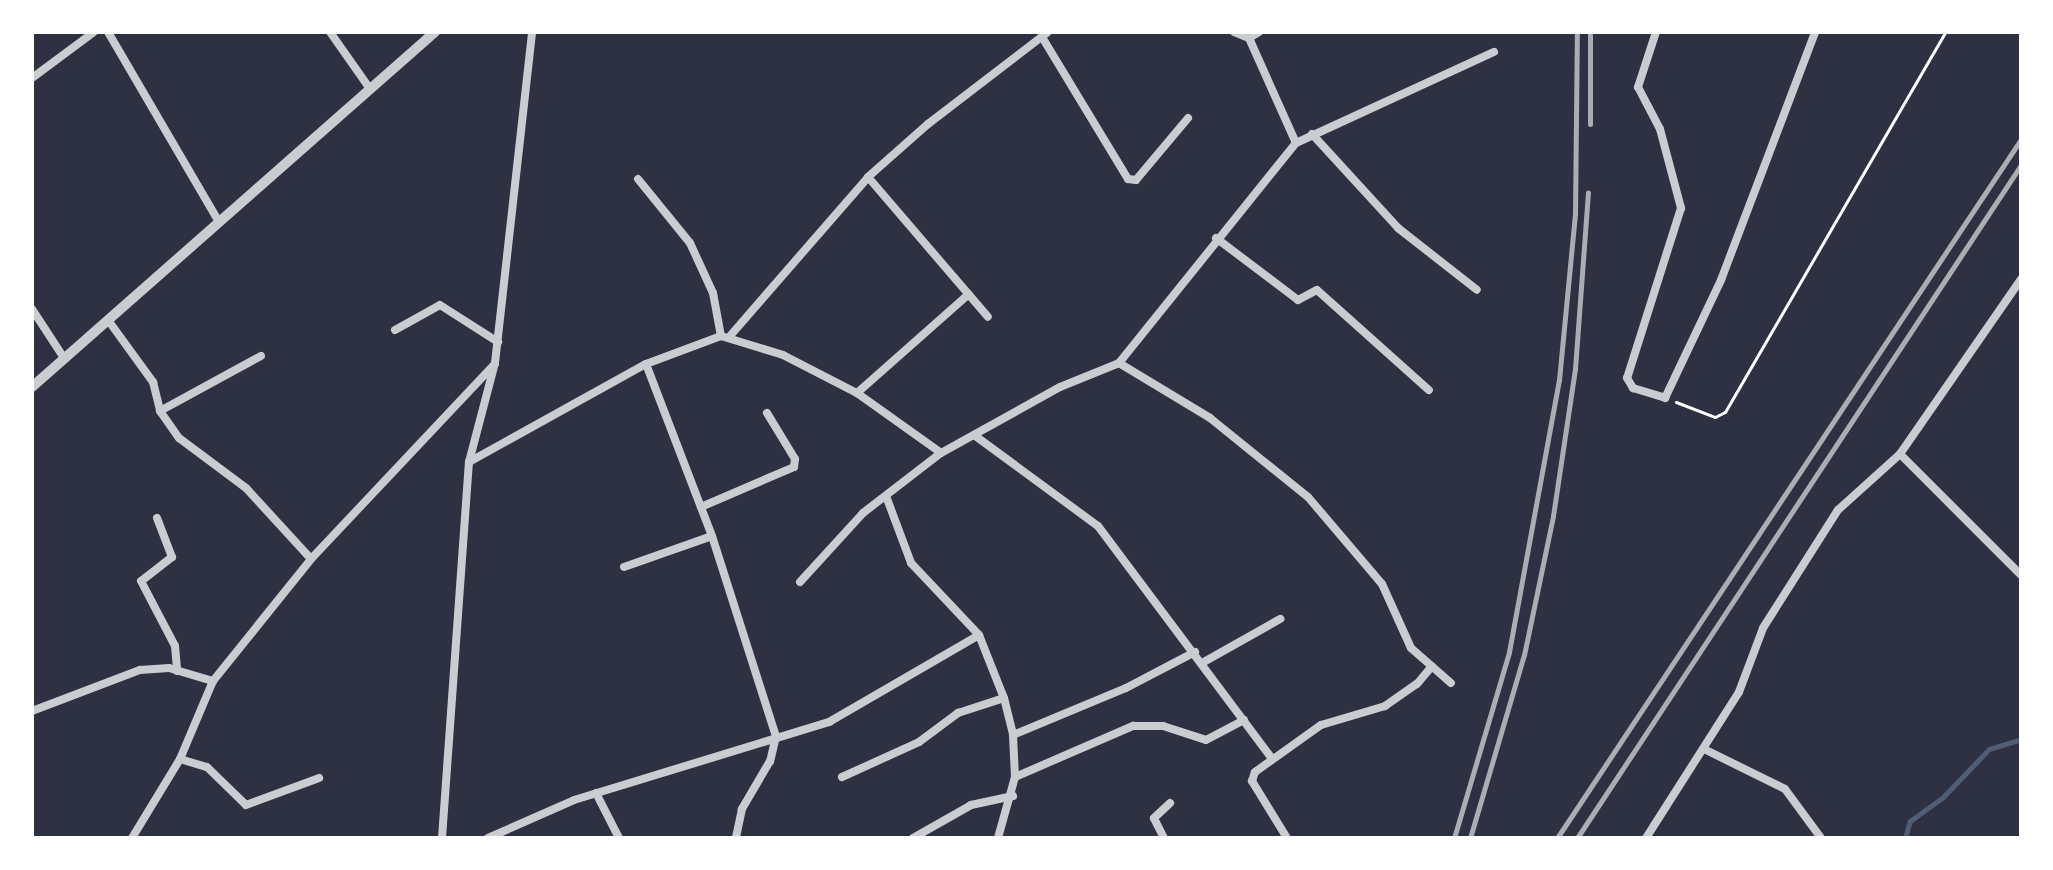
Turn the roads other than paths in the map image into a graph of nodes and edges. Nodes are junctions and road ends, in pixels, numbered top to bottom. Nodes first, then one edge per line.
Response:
1 (94, 32) edge
2 (108, 32) edge
3 (330, 32) edge
4 (435, 32) edge
5 (532, 32) edge
6 (1234, 32) edge
7 (1259, 32) edge
8 (1656, 32) edge
9 (1815, 32) edge
10 (1045, 34) edge
11 (420, 37) edge
12 (1249, 38) junction
13 (1494, 52) dead end
14 (32, 78) edge
15 (370, 89) junction
16 (1188, 118) dead end
17 (1312, 134) junction
18 (1296, 143) junction
19 (868, 177) junction
20 (638, 179) dead end
21 (219, 222) junction
22 (1216, 238) junction
23 (2021, 279) edge
24 (1477, 290) dead end
25 (969, 294) junction
26 (32, 309) edge
27 (988, 317) dead end
28 (108, 320) junction
29 (395, 330) dead end
30 (726, 336) junction
31 (498, 342) junction
32 (261, 356) dead end
33 (64, 358) junction
34 (495, 363) junction
35 (1119, 363) junction
36 (646, 364) junction
37 (32, 387) edge
38 (1429, 390) dead end
39 (857, 393) junction
40 (160, 411) junction
41 (767, 413) dead end
42 (974, 435) junction
43 (941, 453) junction
44 (1900, 454) junction
45 (469, 462) junction
46 (886, 496) junction
47 (701, 507) junction
48 (157, 518) dead end
49 (712, 536) junction
50 (311, 559) junction
51 (624, 567) dead end
52 (2021, 575) edge
53 (800, 582) dead end
54 (1280, 619) dead end
55 (979, 635) junction
56 (1195, 652) junction
57 (1202, 663) junction
58 (1432, 666) junction
59 (177, 671) junction
60 (213, 681) junction
61 (1451, 683) dead end
62 (1004, 698) junction
63 (32, 711) edge
64 (1244, 720) junction
65 (1013, 735) junction
66 (776, 736) junction
67 (1704, 749) junction
68 (180, 759) junction
69 (1272, 759) junction
70 (842, 777) dead end
71 (1015, 777) junction
72 (319, 778) dead end
73 (596, 793) junction
74 (1013, 796) junction
75 (1170, 803) dead end
76 (132, 838) edge
77 (442, 838) edge
78 (488, 838) edge
79 (619, 838) edge
80 (736, 838) edge
81 (913, 838) edge
82 (998, 838) edge
83 (1164, 838) edge
84 (1287, 838) edge
85 (1646, 838) edge
86 (1821, 838) edge

1 - 14 street
2 - 21 street
3 - 15 street
4 - 11 street
5 - 31 street
6 - 12 street
7 - 12 street
8 - 9 street
10 - 16 street
10 - 19 street
11 - 15 street
12 - 18 street
13 - 17 street
15 - 21 street
17 - 18 street
17 - 24 street
18 - 22 street
19 - 25 street
19 - 30 street
20 - 30 street
21 - 28 street
22 - 35 street
22 - 38 street
23 - 44 street
25 - 27 street
25 - 39 street
26 - 33 street
28 - 33 street
28 - 40 street
29 - 31 street
30 - 36 street
30 - 39 street
31 - 34 street
32 - 40 street
33 - 37 street
34 - 45 street
34 - 50 street
35 - 42 street
35 - 58 street
36 - 45 street
36 - 47 street
39 - 43 street
40 - 50 street
41 - 47 street
42 - 43 street
42 - 56 street
43 - 46 street
44 - 52 street
44 - 67 street
45 - 77 street
46 - 53 street
46 - 55 street
47 - 49 street
48 - 59 street
49 - 51 street
49 - 66 street
50 - 60 street
54 - 57 street
55 - 62 street
55 - 66 street
56 - 57 street
56 - 65 street
57 - 64 street
58 - 61 street
58 - 69 street
59 - 60 street
59 - 63 street
60 - 68 street
62 - 65 street
62 - 70 street
64 - 69 street
64 - 71 street
65 - 71 street
66 - 73 street
66 - 80 street
67 - 85 street
67 - 86 street
68 - 72 street
68 - 76 street
69 - 84 street
71 - 74 street
73 - 78 street
73 - 79 street
74 - 81 street
74 - 82 street
75 - 83 street

